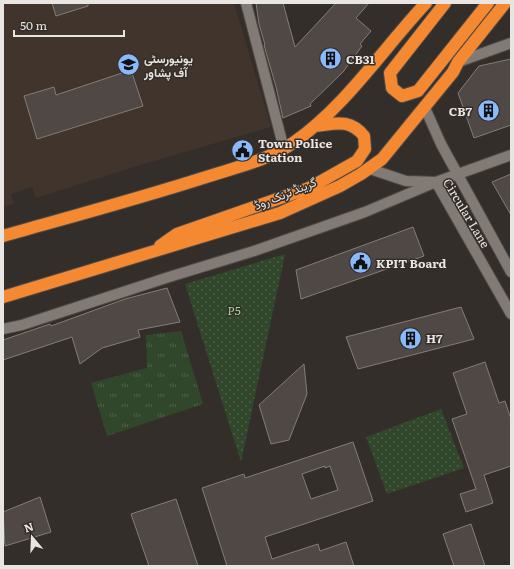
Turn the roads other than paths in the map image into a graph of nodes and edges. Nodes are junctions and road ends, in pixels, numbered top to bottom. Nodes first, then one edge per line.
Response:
1 (246, 3) edge
2 (426, 3) edge
3 (445, 3) edge
4 (488, 3) edge
5 (505, 3) edge
6 (511, 43) edge
7 (458, 62) junction
8 (425, 108) junction
9 (315, 126) junction
10 (284, 149) junction
11 (511, 155) edge
12 (370, 169) junction
13 (458, 174) junction
14 (436, 182) junction
15 (3, 236) edge
16 (152, 251) junction
17 (511, 272) edge
18 (3, 297) edge
19 (511, 314) edge
20 (3, 329) edge

1 - 10 street
2 - 9 highway
3 - 4 highway
5 - 7 highway, گرینڈ ٹرنک روڈ
6 - 7 street
7 - 8 highway, گرینڈ ٹرنک روڈ
8 - 12 highway, گرینڈ ٹرنک روڈ
8 - 13 street
9 - 10 highway
9 - 16 highway
10 - 15 highway
11 - 13 street
12 - 14 street, Circular Lane
12 - 16 highway, گرینڈ ٹرنک روڈ
13 - 14 street
13 - 17 street
14 - 19 street, Circular Lane
14 - 20 street
16 - 18 highway, گرینڈ ٹرنک روڈ

